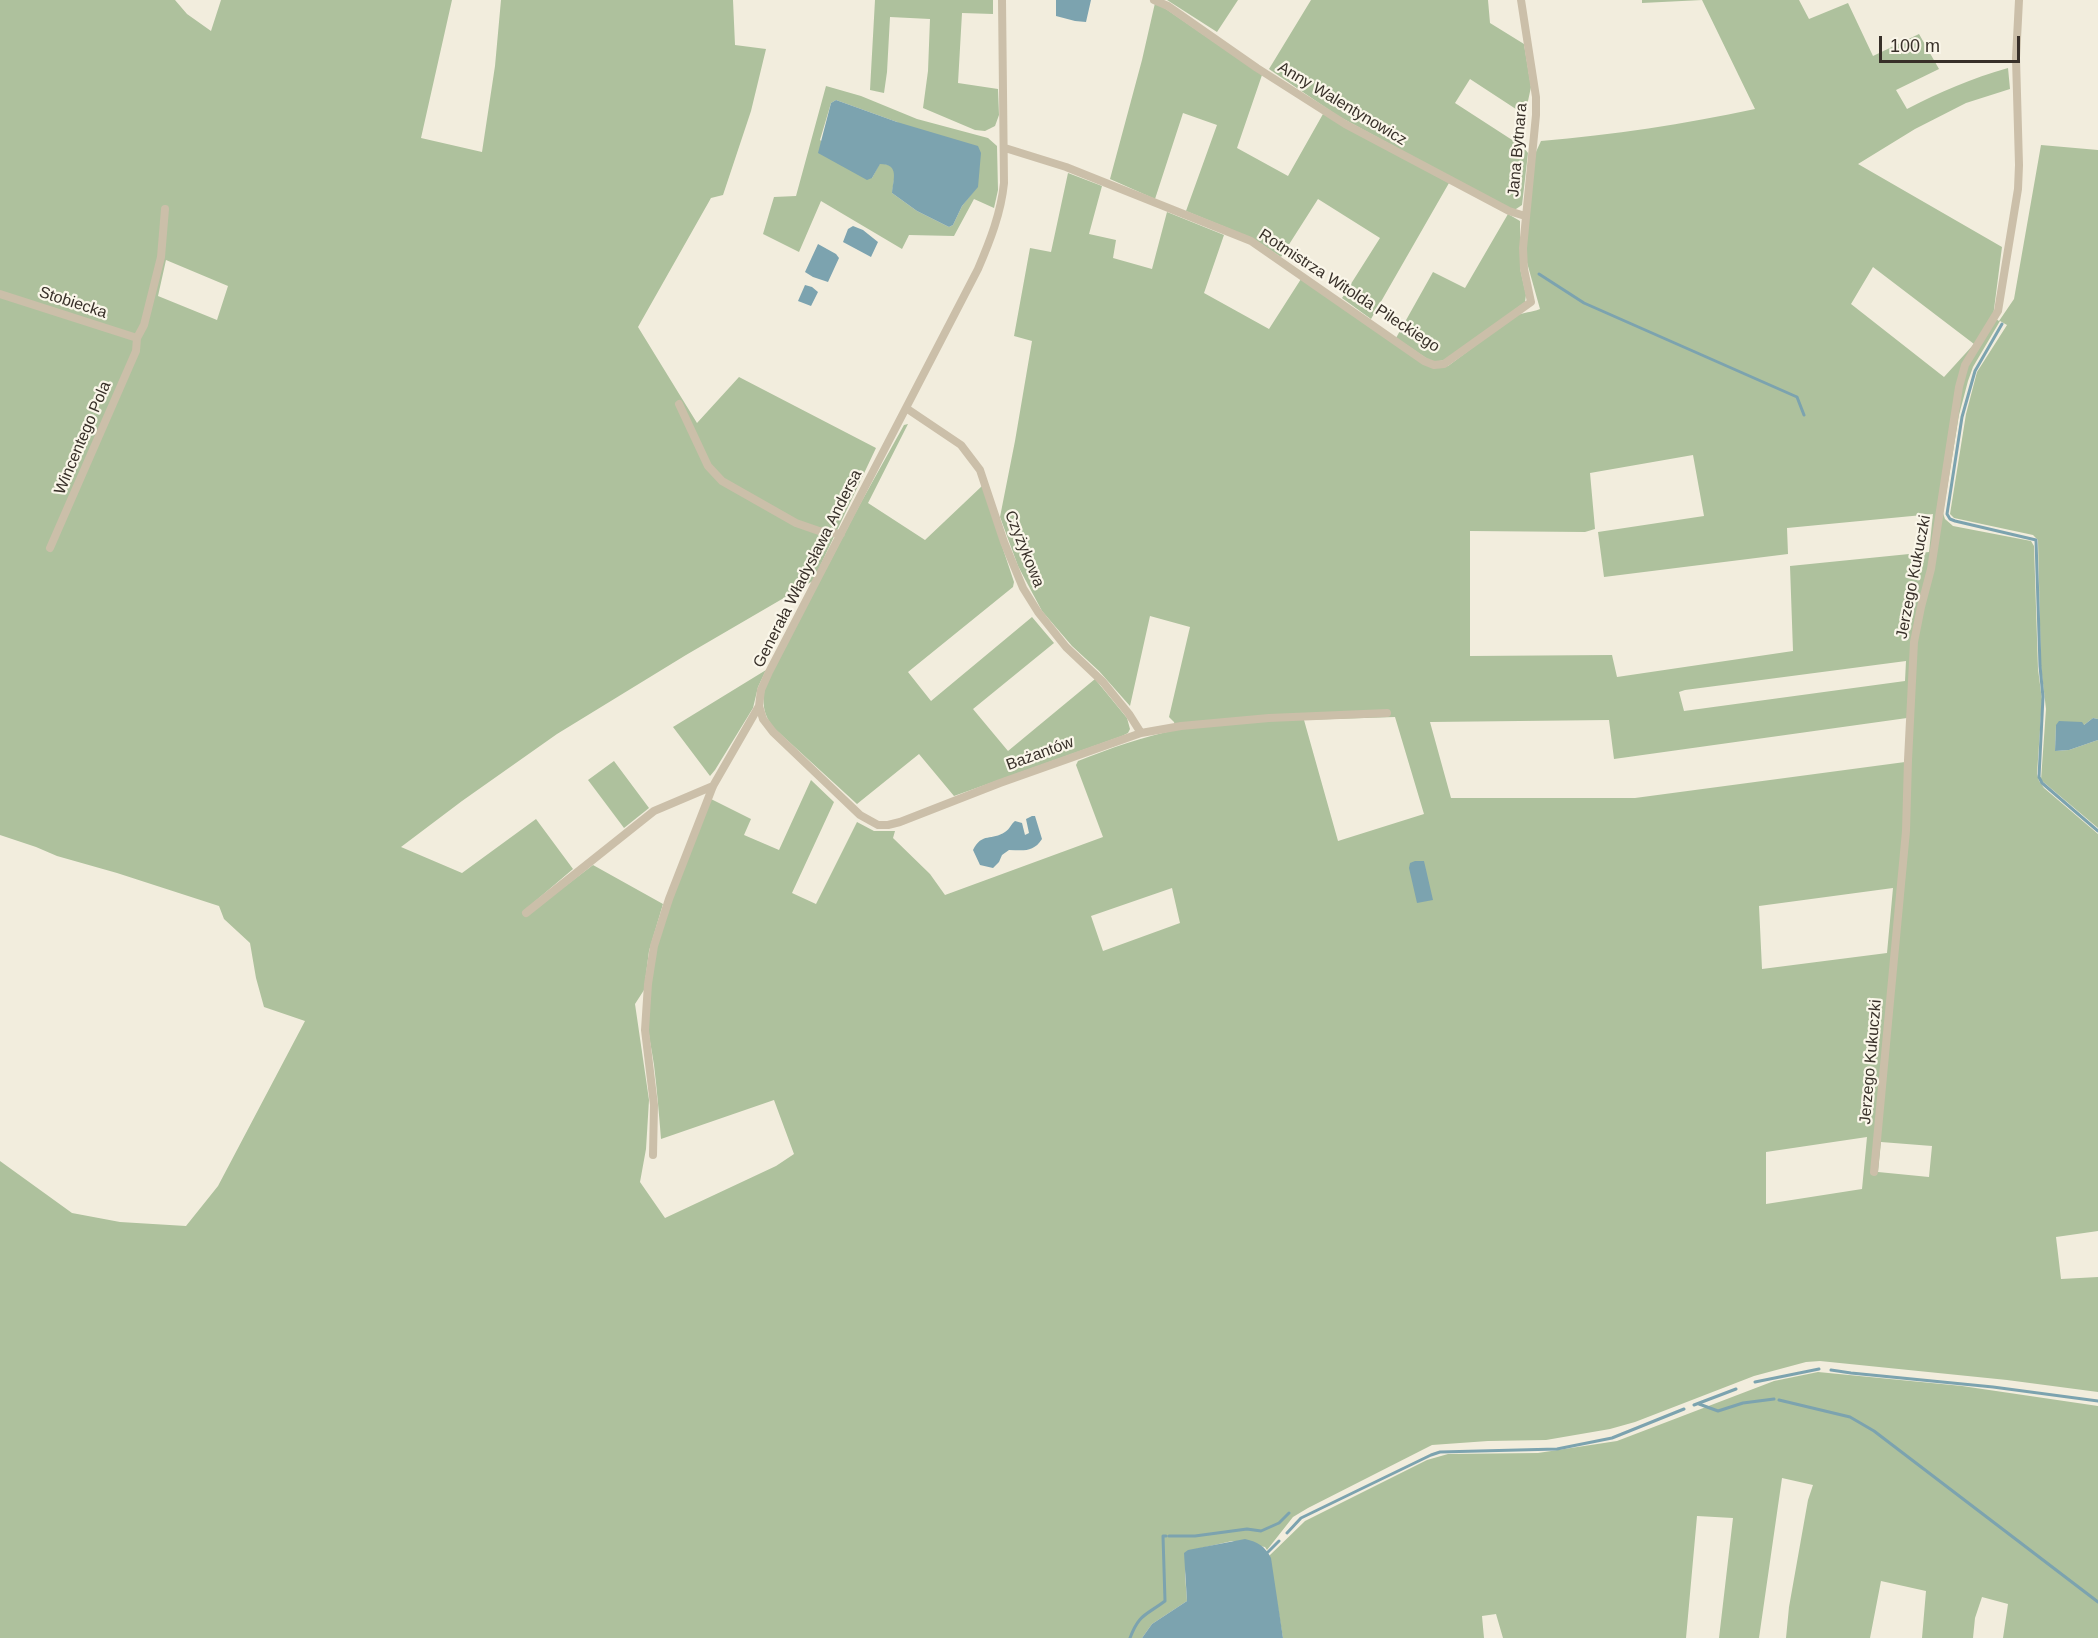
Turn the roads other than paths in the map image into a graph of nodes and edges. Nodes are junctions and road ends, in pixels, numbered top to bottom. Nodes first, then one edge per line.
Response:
1 (1002, 0) edge
2 (1154, 0) edge
3 (1521, 0) edge
4 (2019, 0) edge
5 (1005, 148) junction
6 (165, 209) dead end
7 (1525, 216) junction
8 (0, 294) edge
9 (1531, 302) joint
10 (137, 338) junction
11 (678, 404) dead end
12 (906, 408) junction
13 (841, 534) junction
14 (50, 548) dead end
15 (759, 706) junction
16 (1387, 713) dead end
17 (1141, 732) junction
18 (713, 786) junction
19 (526, 913) dead end
20 (653, 1155) dead end
21 (1874, 1172) dead end

1 - 5 street, Generała Władysława Andersa
2 - 7 street, Anny Walentynowicz
3 - 7 street, Jana Bytnara
4 - 21 street, Jerzego Kukuczki
5 - 9 street, Rotmistrza Witolda Pileckiego
5 - 12 street, Generała Władysława Andersa
6 - 10 street, Wincentego Pola
7 - 9 street, Jana Bytnara
8 - 10 street, Stobiecka
10 - 14 street, Wincentego Pola
11 - 13 street
12 - 13 street, Generała Władysława Andersa
12 - 17 street, Czyżykowa
13 - 15 street, Generała Władysława Andersa
15 - 17 street, Bażantów
15 - 18 street, Generała Władysława Andersa
16 - 17 street, Bażantów
18 - 19 street
18 - 20 street, Generała Władysława Andersa

